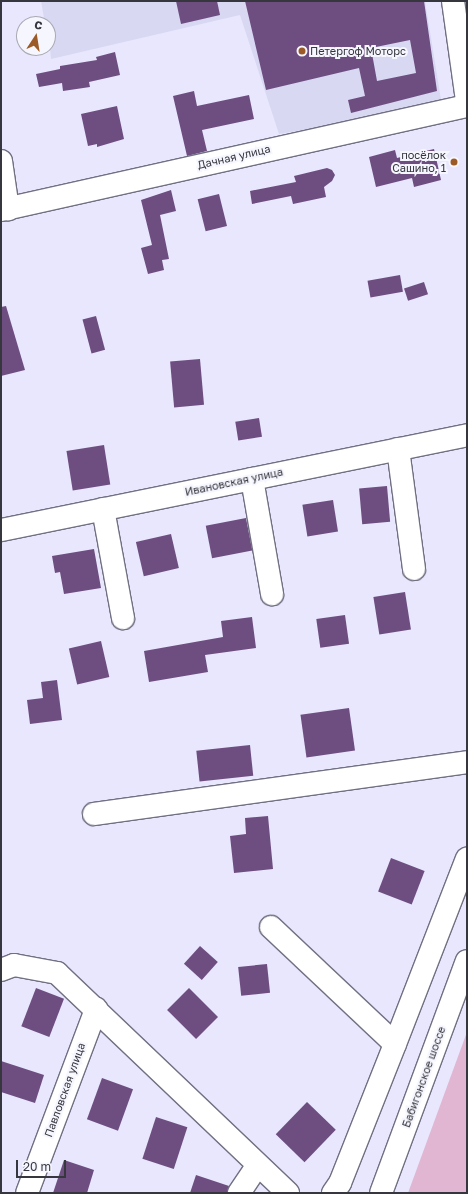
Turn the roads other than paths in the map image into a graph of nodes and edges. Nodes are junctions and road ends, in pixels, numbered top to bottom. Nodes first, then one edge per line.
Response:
1 (453, 1) edge
2 (467, 100) edge
3 (467, 106) edge
4 (1, 161) edge
5 (5, 210) edge
6 (467, 435) edge
7 (398, 449) junction
8 (252, 479) junction
9 (103, 509) junction
10 (1, 530) edge
11 (414, 569) dead end
12 (272, 594) dead end
13 (123, 618) dead end
14 (467, 762) edge
15 (94, 814) dead end
16 (467, 858) edge
17 (271, 927) dead end
18 (467, 961) edge
19 (1, 970) edge
20 (96, 1009) junction
21 (396, 1044) junction
22 (257, 1166) junction
23 (27, 1193) edge
24 (239, 1193) edge
25 (288, 1193) edge
26 (333, 1193) edge
27 (381, 1193) edge

1 - 2 street
3 - 5 street, Дачная улица
4 - 5 street
6 - 7 street, Ивановская улица
7 - 8 street, Ивановская улица
7 - 11 street
8 - 9 street, Ивановская улица
8 - 12 street
9 - 10 street, Ивановская улица
9 - 13 street
14 - 15 street
16 - 21 street
17 - 21 street
18 - 27 street, Бабигонское шоссе
19 - 20 street
20 - 22 street
20 - 23 street, Павловская улица
21 - 26 street
22 - 24 street
22 - 25 street

